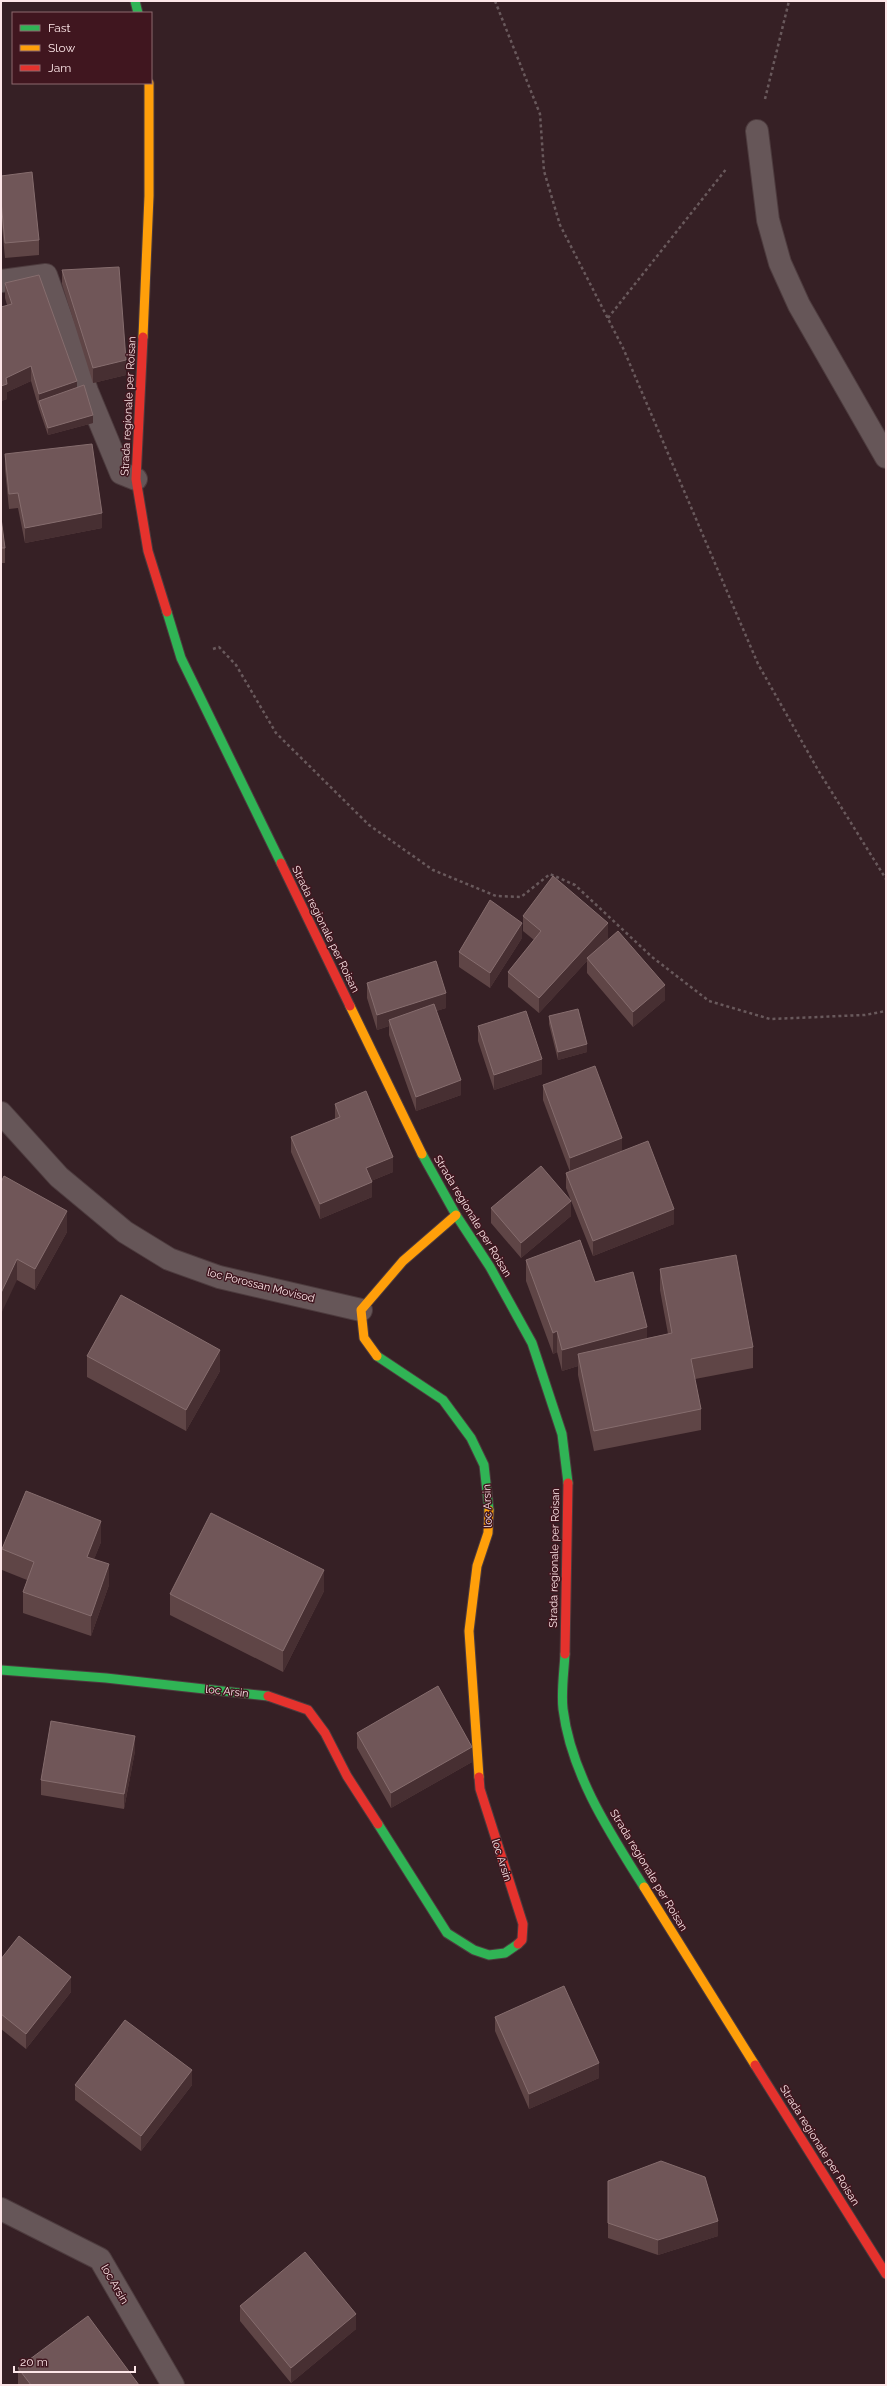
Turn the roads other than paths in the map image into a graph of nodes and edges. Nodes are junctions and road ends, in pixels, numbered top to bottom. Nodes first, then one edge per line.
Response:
1 (135, 1) edge
2 (138, 12) edge
3 (149, 84) edge
4 (757, 131) road end
5 (1, 281) edge
6 (886, 457) edge
7 (136, 479) junction
8 (1, 1113) edge
9 (456, 1215) junction
10 (361, 1310) junction
11 (1, 1670) edge
12 (1, 2209) edge
13 (886, 2274) edge
14 (173, 2385) edge

1 - 2 main road
3 - 7 main road, Strada regionale per Roisan
4 - 6 street
5 - 7 street
7 - 9 main road, Strada regionale per Roisan
8 - 10 street, loc Porossan Movisod
9 - 10 main road
9 - 13 main road, Strada regionale per Roisan
10 - 11 main road, loc Arsin
12 - 14 street, loc Arsin

